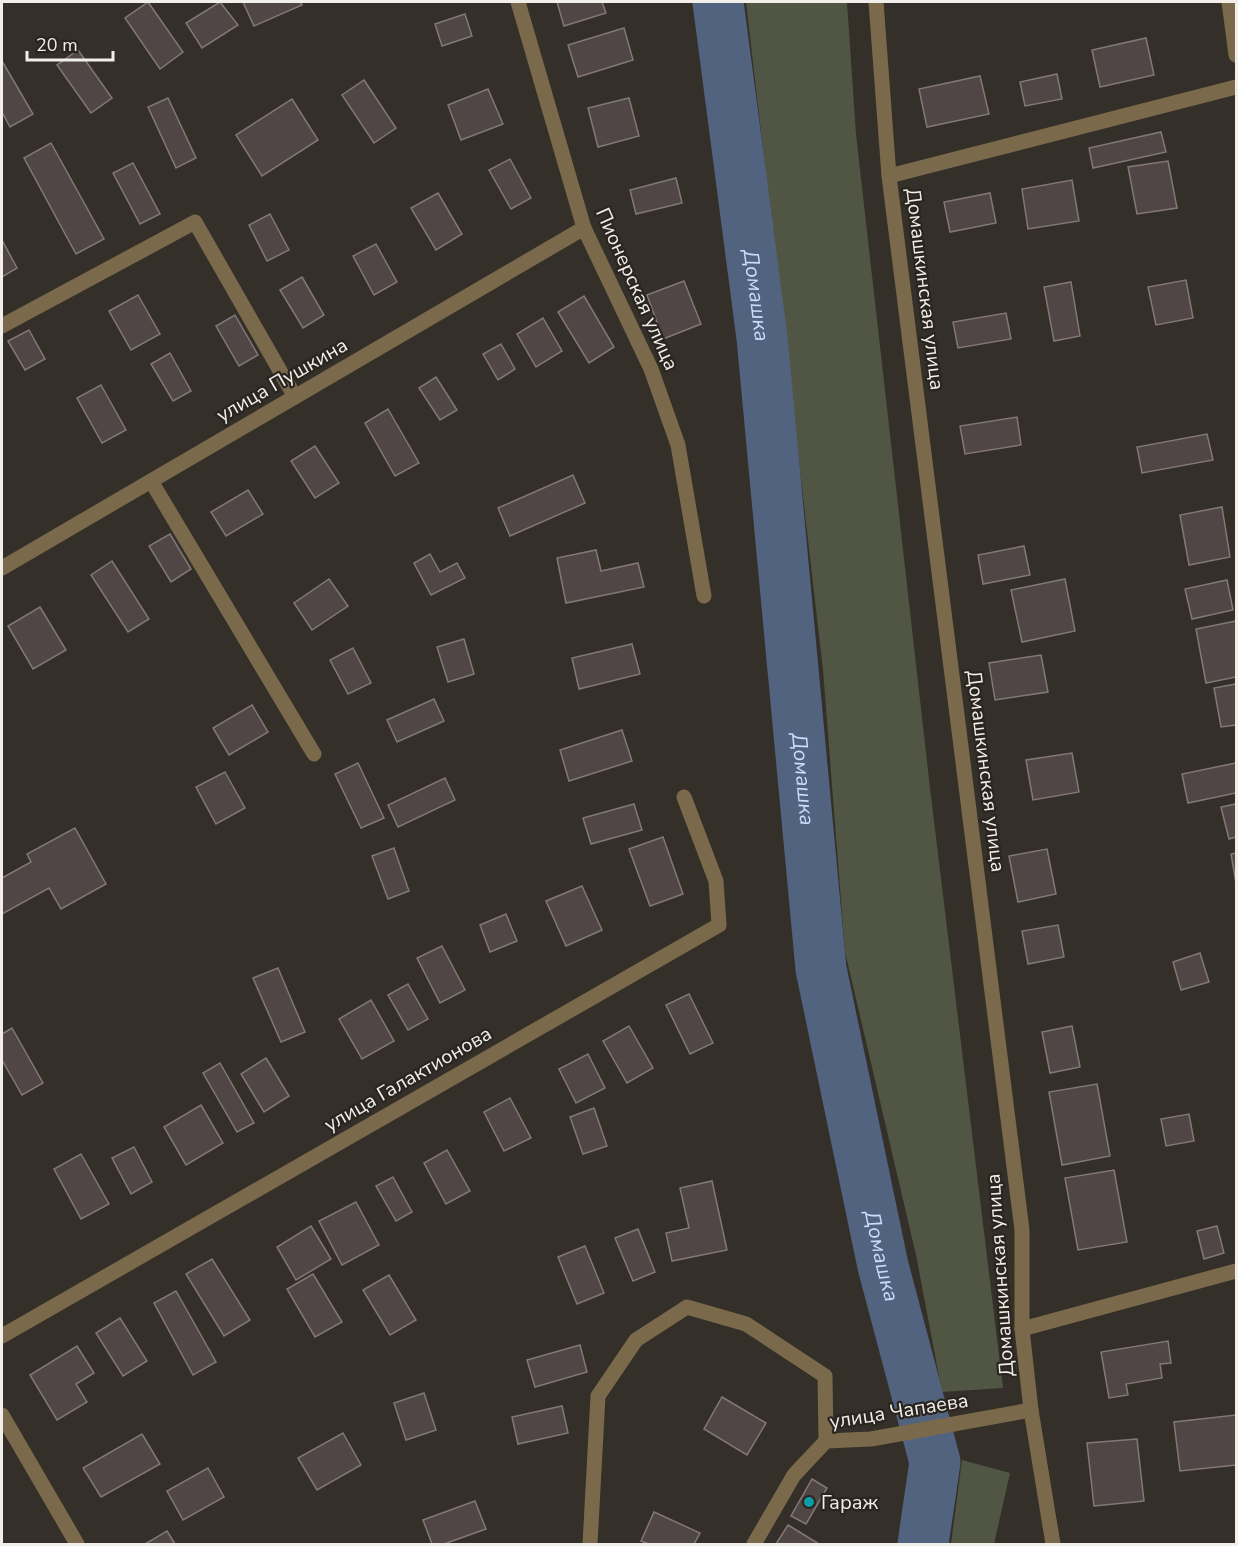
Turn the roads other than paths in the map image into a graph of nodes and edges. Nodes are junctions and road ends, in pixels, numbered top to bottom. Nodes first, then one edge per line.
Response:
1 (518, 2) edge
2 (876, 2) edge
3 (1229, 2) edge
4 (1236, 55) edge
5 (1236, 87) edge
6 (890, 176) junction
7 (584, 228) junction
8 (2, 326) edge
9 (295, 397) junction
10 (151, 481) junction
11 (2, 568) edge
12 (704, 596) dead end
13 (314, 754) dead end
14 (684, 797) dead end
15 (1236, 1271) edge
16 (1022, 1329) junction
17 (2, 1336) edge
18 (1031, 1410) junction
19 (2, 1415) edge
20 (826, 1441) junction
21 (77, 1545) edge
22 (590, 1545) edge
23 (754, 1545) edge
24 (1053, 1545) edge

1 - 7 street, Пионерская улица
2 - 6 street, Домашкинская улица
3 - 4 street
5 - 6 street
6 - 16 street, Домашкинская улица
7 - 9 street, улица Пушкина
7 - 12 street, Пионерская улица
8 - 9 street
9 - 10 street, улица Пушкина
10 - 11 street, улица Пушкина
10 - 13 street
14 - 17 street, улица Галактионова
15 - 16 street
16 - 18 street, Домашкинская улица
18 - 20 street, улица Чапаева
18 - 24 street, Домашкинская улица
19 - 21 street
20 - 22 street
20 - 23 street, улица Чапаева

